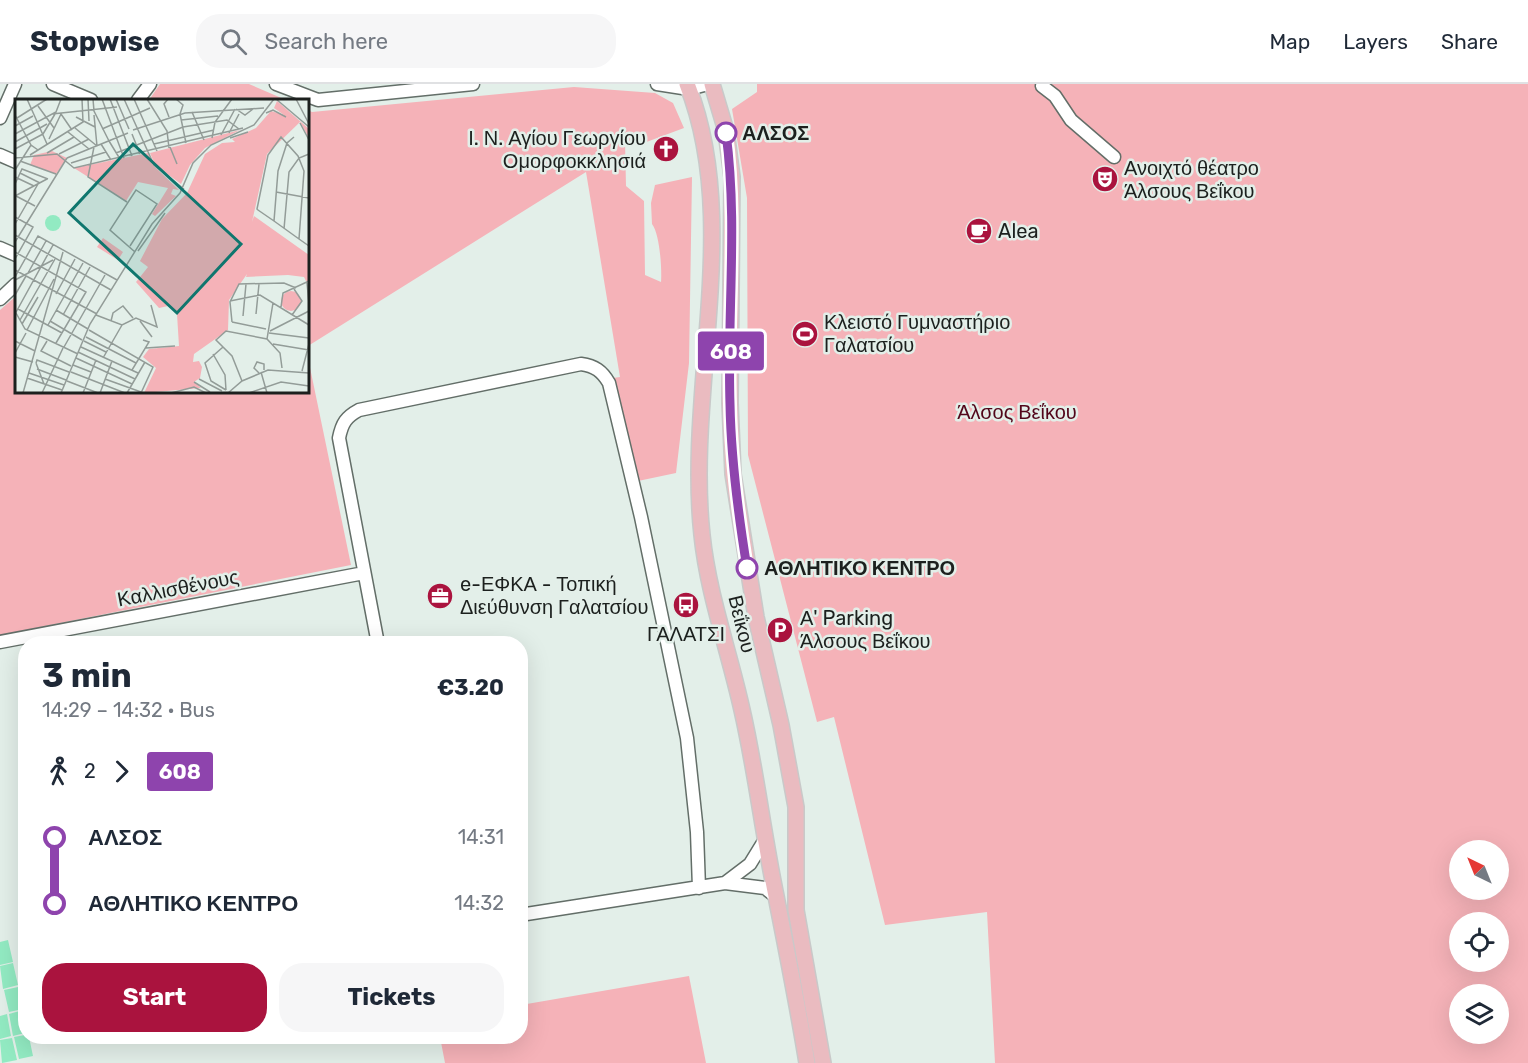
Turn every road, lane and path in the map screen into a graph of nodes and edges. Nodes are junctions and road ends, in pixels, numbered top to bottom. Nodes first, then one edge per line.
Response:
1 (15, 84) edge
2 (53, 84) edge
3 (150, 84) edge
4 (276, 84) edge
5 (473, 84) edge
6 (657, 84) edge
7 (710, 84) edge
8 (1042, 86) dead end
9 (688, 87) edge
10 (89, 99) edge
11 (139, 99) edge
12 (0, 118) edge
13 (0, 155) edge
14 (1114, 157) dead end
15 (15, 162) edge
16 (0, 248) edge
17 (15, 255) edge
18 (15, 285) edge
19 (2, 296) edge
20 (364, 573) junction
21 (32, 636) edge
22 (376, 636) edge
23 (18, 639) edge
24 (0, 642) edge
25 (766, 838) junction
26 (725, 883) junction
27 (699, 888) junction
28 (776, 896) junction
29 (528, 914) edge
30 (807, 1063) edge
31 (823, 1063) edge

1 - 12 street
2 - 10 street
3 - 11 street
4 - 5 street
6 - 9 street
7 - 9 street
7 - 31 main road, Βεΐκου
8 - 14 street
9 - 25 main road, Βεΐκου
13 - 15 street
16 - 17 street
18 - 19 street
20 - 21 street, Καλλισθένους
20 - 22 street
20 - 27 street
23 - 24 street, Καλλισθένους
25 - 26 street
25 - 28 main road, Βεΐκου
26 - 27 street
26 - 28 street
27 - 29 street
28 - 30 main road, Βεΐκου

